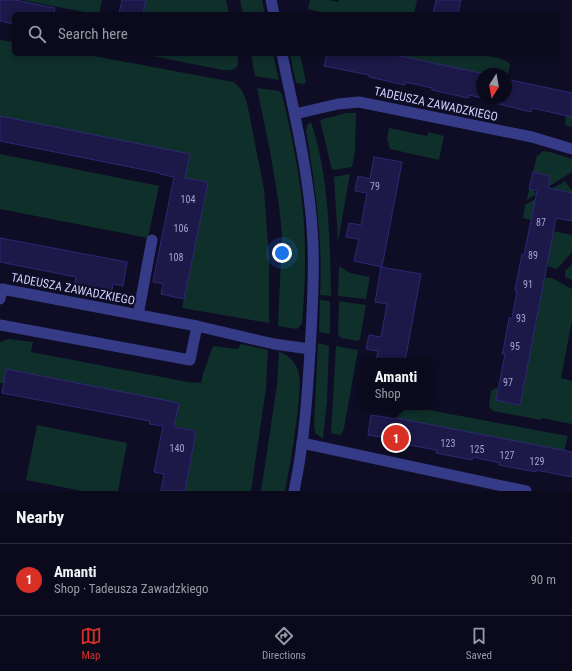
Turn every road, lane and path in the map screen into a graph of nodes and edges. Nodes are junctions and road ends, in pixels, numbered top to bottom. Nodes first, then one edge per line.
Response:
1 (271, 0) edge
2 (274, 12) edge
3 (282, 56) edge
4 (295, 114) junction
5 (572, 149) edge
6 (152, 240) dead end
7 (1, 294) edge
8 (138, 315) junction
9 (0, 325) edge
10 (197, 326) junction
11 (310, 349) junction
12 (302, 443) junction
13 (294, 491) edge
14 (526, 491) edge

1 - 2 street
3 - 4 street
4 - 5 street, TADEUSZA ZAWADZKIEGO
4 - 11 street
6 - 8 street, TADEUSZA ZAWADZKIEGO
7 - 8 street, TADEUSZA ZAWADZKIEGO
8 - 10 street, TADEUSZA ZAWADZKIEGO
9 - 10 street
10 - 11 street, TADEUSZA ZAWADZKIEGO
11 - 12 street
12 - 13 street
12 - 14 street

